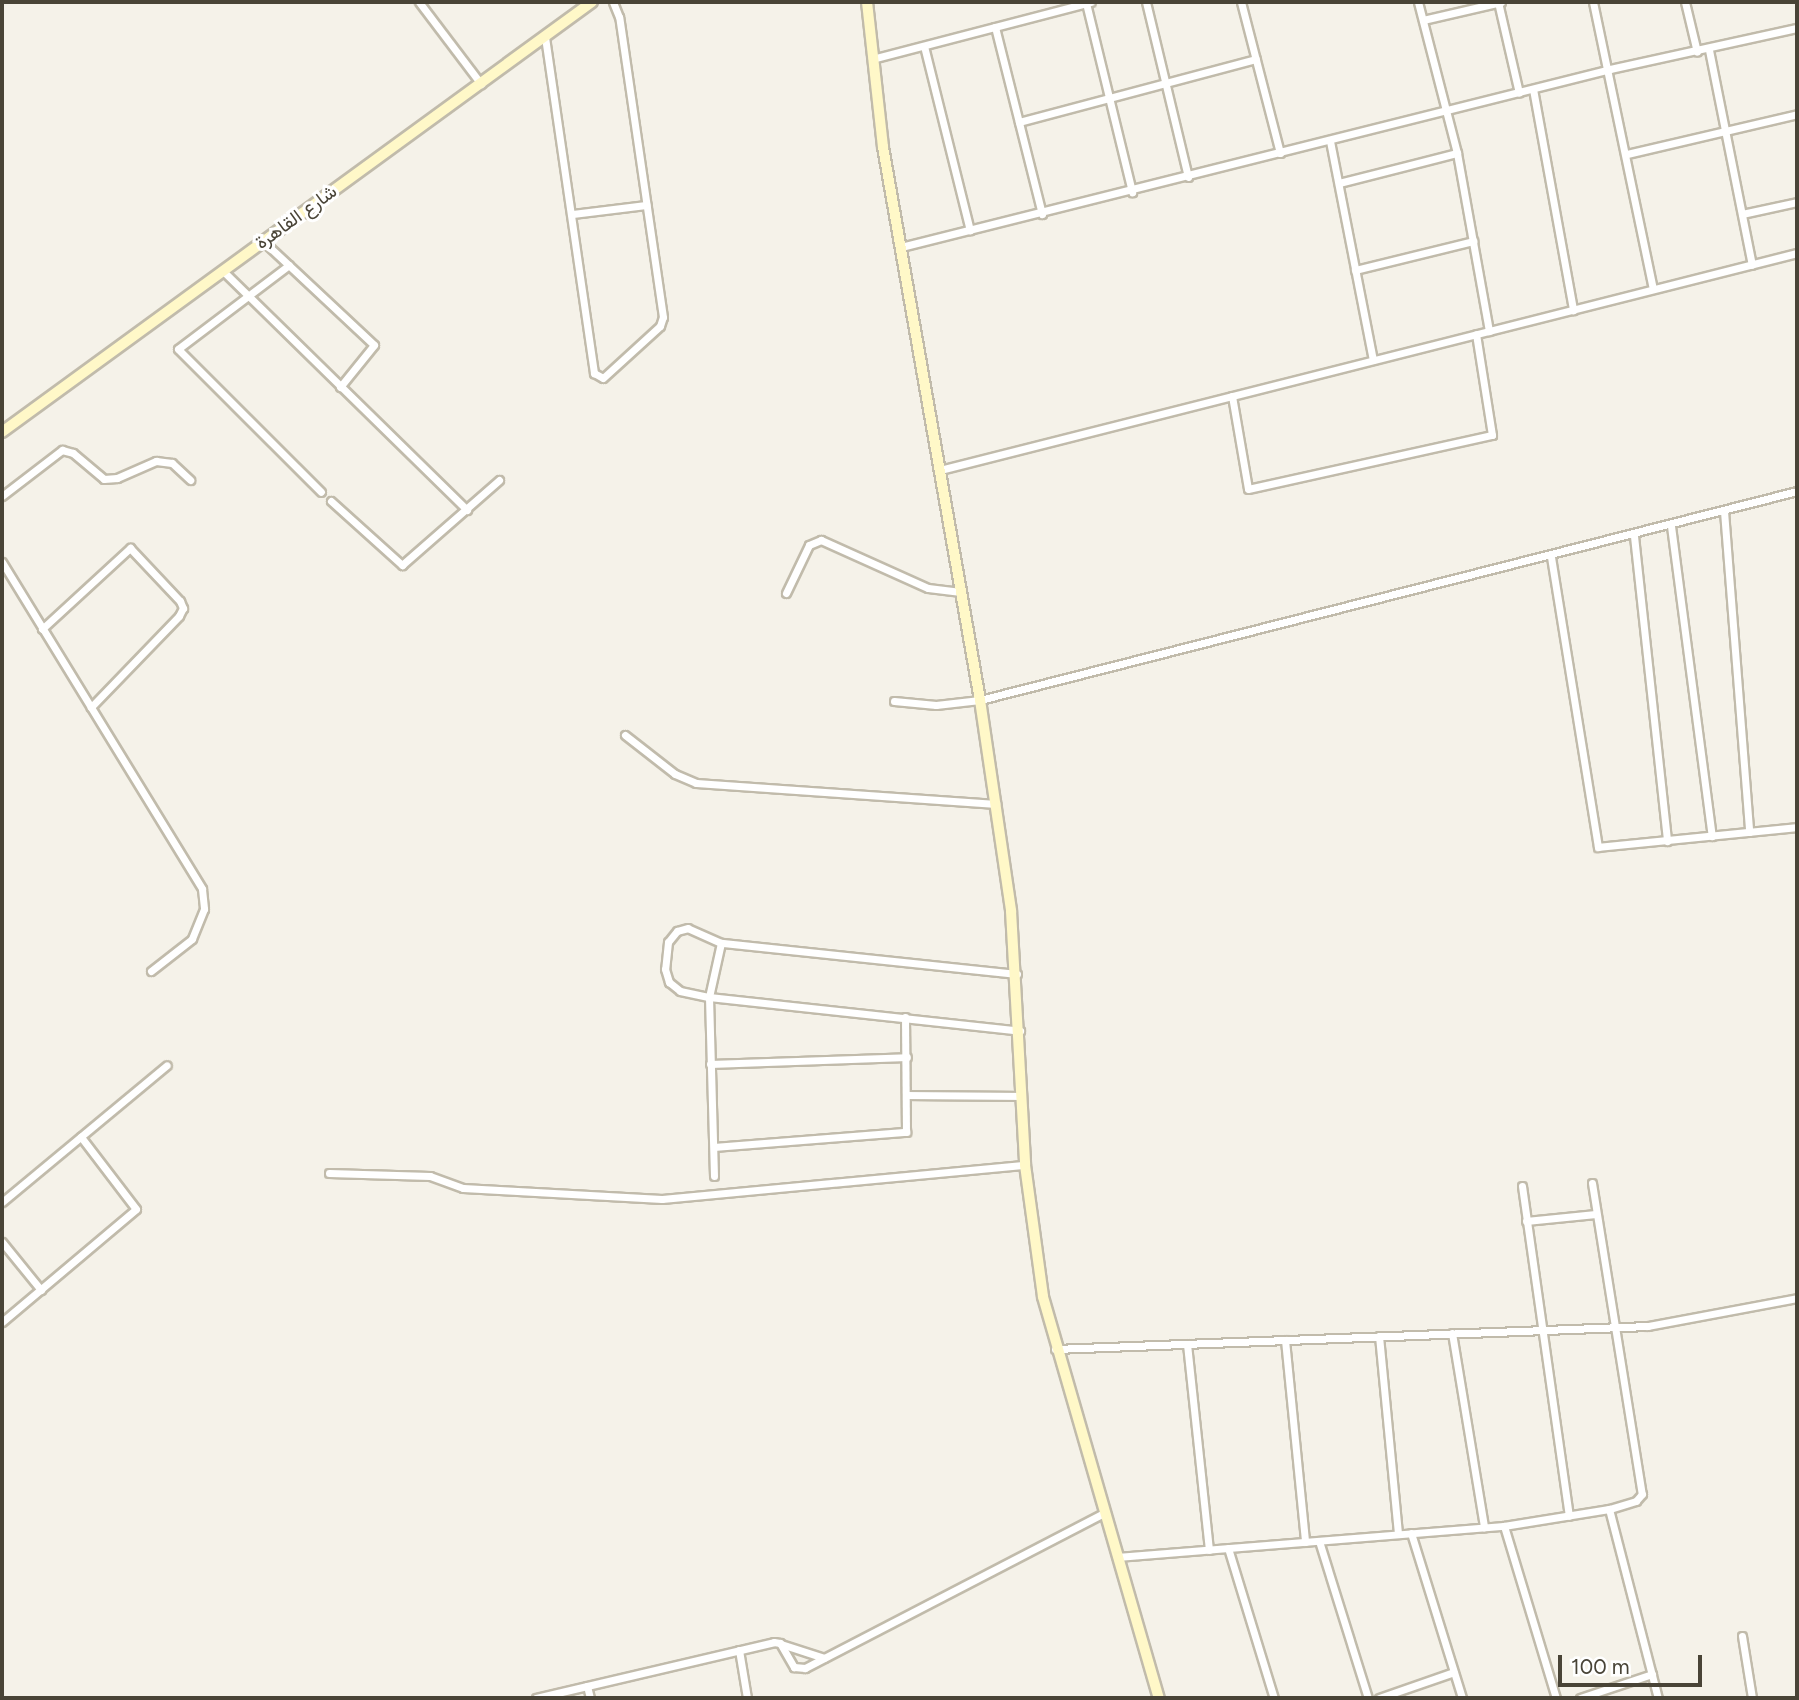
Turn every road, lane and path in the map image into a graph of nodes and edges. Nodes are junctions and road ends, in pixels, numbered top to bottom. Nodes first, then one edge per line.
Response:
1 (419, 2) edge
2 (592, 2) edge
3 (612, 2) edge
4 (867, 2) edge
5 (1088, 2) edge
6 (1146, 2) edge
7 (1241, 2) edge
8 (1418, 2) edge
9 (1499, 2) edge
10 (1593, 2) edge
11 (1685, 2) edge
12 (1423, 20) junction
13 (995, 27) junction
14 (1797, 28) edge
15 (544, 37) junction
16 (924, 46) junction
17 (1709, 50) junction
18 (1697, 52) junction
19 (872, 59) junction
20 (1256, 59) junction
21 (1610, 69) junction
22 (481, 84) junction
23 (1166, 84) junction
24 (1533, 89) junction
25 (1519, 93) junction
26 (1110, 99) junction
27 (1447, 111) junction
28 (1797, 114) edge
29 (1019, 122) junction
30 (1727, 131) junction
31 (1330, 141) junction
32 (1280, 153) junction
33 (1457, 153) junction
34 (1627, 154) junction
35 (1188, 177) junction
36 (1339, 183) junction
37 (1132, 192) junction
38 (1797, 202) edge
39 (646, 205) junction
40 (1042, 214) junction
41 (1742, 214) junction
42 (572, 215) junction
43 (970, 230) junction
44 (263, 241) junction
45 (1473, 241) junction
46 (901, 247) junction
47 (1797, 253) edge
48 (289, 265) junction
49 (1752, 265) junction
50 (222, 270) junction
51 (1355, 270) junction
52 (1653, 289) junction
53 (247, 295) junction
54 (1573, 310) junction
55 (1489, 331) junction
56 (1476, 334) junction
57 (1373, 360) junction
58 (340, 387) junction
59 (1232, 396) junction
60 (2, 432) edge
61 (940, 470) junction
62 (190, 480) dead end
63 (499, 481) dead end
64 (1797, 491) edge
65 (321, 492) dead end
66 (2, 496) edge
67 (331, 501) dead end
68 (467, 510) junction
69 (1724, 511) junction
70 (1671, 526) junction
71 (1634, 536) junction
72 (1551, 557) junction
73 (2, 562) edge
74 (961, 592) junction
75 (786, 593) dead end
76 (42, 629) junction
77 (980, 700) junction
78 (894, 701) dead end
79 (91, 707) junction
80 (625, 735) dead end
81 (996, 804) junction
82 (1797, 827) edge
83 (1749, 832) junction
84 (1712, 836) junction
85 (1667, 841) junction
86 (721, 943) junction
87 (151, 971) dead end
88 (1017, 974) junction
89 (709, 997) junction
90 (905, 1017) junction
91 (1020, 1031) junction
92 (907, 1057) junction
93 (709, 1064) junction
94 (167, 1065) dead end
95 (908, 1095) junction
96 (1022, 1096) junction
97 (81, 1137) junction
98 (714, 1147) junction
99 (1026, 1165) junction
100 (329, 1173) dead end
101 (714, 1176) dead end
102 (1592, 1183) dead end
103 (1522, 1186) dead end
104 (2, 1202) edge
105 (1596, 1214) junction
106 (1526, 1221) junction
107 (2, 1242) edge
108 (41, 1290) junction
109 (1797, 1298) edge
110 (2, 1322) edge
111 (1613, 1327) junction
112 (1543, 1330) junction
113 (1452, 1333) junction
114 (1380, 1336) junction
115 (1285, 1340) junction
116 (1187, 1345) junction
117 (1054, 1349) junction
118 (1609, 1509) junction
119 (1102, 1514) junction
120 (1569, 1516) junction
121 (1504, 1526) junction
122 (1484, 1527) junction
123 (1411, 1533) junction
124 (1398, 1534) junction
125 (1319, 1541) junction
126 (1305, 1542) junction
127 (1228, 1548) junction
128 (1209, 1550) junction
129 (1116, 1557) junction
130 (1742, 1636) dead end
131 (780, 1643) junction
132 (739, 1650) junction
133 (824, 1658) junction
134 (1454, 1672) junction
135 (1652, 1674) junction
136 (587, 1686) junction
137 (536, 1698) edge
138 (590, 1698) edge
139 (747, 1698) edge
140 (1159, 1698) edge
141 (1274, 1698) edge
142 (1368, 1698) edge
143 (1380, 1698) edge
144 (1462, 1698) edge
145 (1556, 1698) edge
146 (1580, 1698) edge
147 (1658, 1698) edge
148 (1752, 1698) edge

1 - 22 street
2 - 15 main road, شارع القاهرة
3 - 39 street
4 - 19 main road
5 - 13 street
5 - 26 street
6 - 23 street
7 - 20 street
8 - 12 street
9 - 12 street
9 - 25 street
10 - 21 street
11 - 18 street
12 - 27 street
13 - 16 street
13 - 29 street
14 - 17 street
15 - 22 main road, شارع القاهرة
15 - 42 street
16 - 19 street
16 - 43 street
17 - 18 street
17 - 30 street
18 - 21 street
19 - 46 main road
20 - 23 street
20 - 32 street
21 - 24 street
21 - 34 street
22 - 44 main road, شارع القاهرة
23 - 26 street
23 - 35 street
24 - 25 street
24 - 54 street
25 - 27 street
26 - 29 street
26 - 37 street
27 - 31 street
27 - 33 street
28 - 30 street
29 - 40 street
30 - 34 street
30 - 41 street
31 - 32 street
31 - 36 street
32 - 35 street
33 - 36 street
33 - 45 street
34 - 52 street
35 - 37 street
36 - 51 street
37 - 40 street
38 - 41 street
39 - 42 street
39 - 42 street
40 - 43 street
41 - 49 street
43 - 46 street
44 - 48 street
44 - 50 main road, شارع القاهرة
45 - 51 street
45 - 55 street
46 - 61 main road
47 - 49 street
48 - 53 street
48 - 58 street
49 - 52 street
50 - 53 street
50 - 60 main road, شارع القاهرة
51 - 57 street
52 - 54 street
53 - 58 street
53 - 65 street
54 - 55 street
55 - 56 street
56 - 57 street
56 - 59 street
57 - 59 street
58 - 68 street
59 - 61 street
61 - 74 main road
62 - 66 street
63 - 68 street
64 - 69 street
67 - 68 street
69 - 70 street
69 - 83 street
70 - 71 street
70 - 84 street
71 - 72 street
71 - 85 street
72 - 77 street
72 - 85 street
73 - 76 street
74 - 75 street
74 - 77 main road
76 - 79 street
76 - 79 street
77 - 78 street
77 - 81 main road
79 - 87 street
80 - 81 street
81 - 88 main road
82 - 83 street
83 - 84 street
84 - 85 street
86 - 88 street
86 - 89 street
86 - 89 street
88 - 91 main road
89 - 90 street
89 - 93 street
90 - 91 street
90 - 92 street
91 - 96 main road
92 - 93 street
92 - 95 street
93 - 98 street
94 - 97 street
95 - 96 street
95 - 98 street
96 - 99 main road
97 - 104 street
97 - 108 street
98 - 101 street
99 - 100 street
99 - 117 main road
102 - 105 street
103 - 106 street
105 - 106 street
105 - 111 street
106 - 112 street
107 - 108 street
108 - 110 street
109 - 111 street
111 - 112 street
111 - 118 street
112 - 113 street
112 - 120 street
113 - 114 street
113 - 122 street
114 - 115 street
114 - 124 street
115 - 116 street
115 - 126 street
116 - 117 street
116 - 128 street
117 - 119 main road
118 - 120 street
118 - 135 street
119 - 129 main road
119 - 133 street
120 - 121 street
121 - 122 street
121 - 145 street
122 - 123 street
123 - 124 street
123 - 134 street
124 - 125 street
125 - 126 street
125 - 142 street
126 - 127 street
127 - 128 street
127 - 141 street
128 - 129 street
129 - 140 main road
130 - 148 street
131 - 132 street
131 - 133 street
131 - 133 street
132 - 136 street
132 - 139 street
134 - 143 street
134 - 144 street
135 - 146 street
135 - 147 street
136 - 137 street
136 - 138 street

